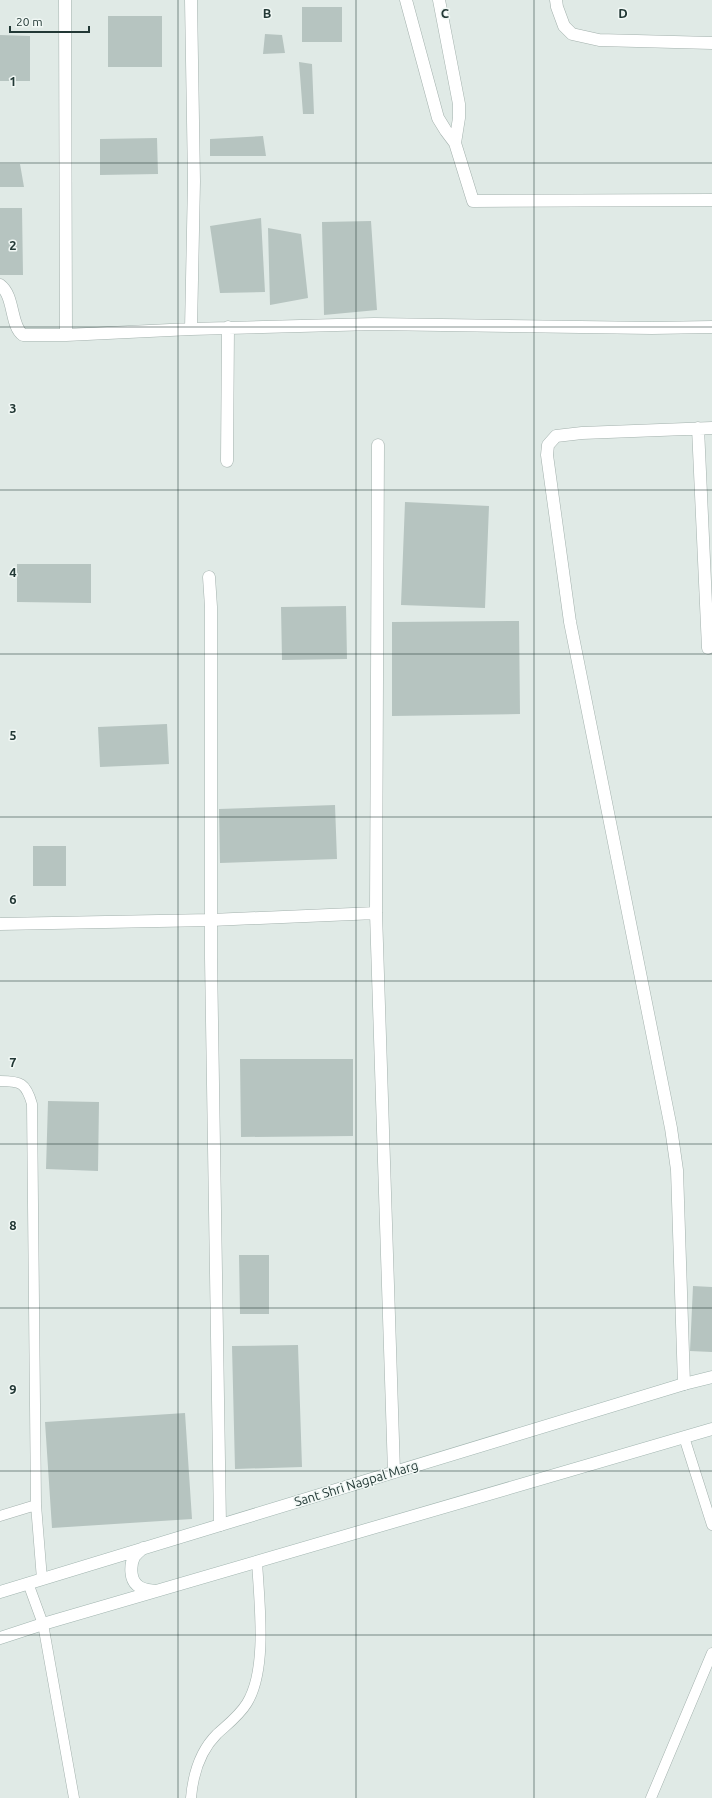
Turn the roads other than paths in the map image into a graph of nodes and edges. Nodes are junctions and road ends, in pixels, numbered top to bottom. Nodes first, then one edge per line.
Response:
1 (65, 0) edge
2 (191, 0) edge
3 (406, 0) edge
4 (439, 0) edge
5 (556, 0) edge
6 (712, 43) edge
7 (455, 143) junction
8 (712, 200) edge
9 (0, 285) edge
10 (228, 327) junction
11 (712, 327) edge
12 (191, 329) junction
13 (66, 335) junction
14 (698, 428) junction
15 (712, 428) edge
16 (378, 445) dead end
17 (227, 461) dead end
18 (209, 577) dead end
19 (708, 648) dead end
20 (376, 912) junction
21 (211, 920) junction
22 (0, 924) edge
23 (0, 1081) edge
24 (712, 1377) edge
25 (684, 1384) junction
26 (712, 1429) edge
27 (684, 1437) junction
28 (394, 1472) junction
29 (36, 1505) junction
30 (0, 1516) edge
31 (712, 1524) edge
32 (220, 1525) junction
33 (143, 1548) junction
34 (258, 1561) junction
35 (42, 1579) junction
36 (28, 1583) junction
37 (156, 1591) junction
38 (0, 1592) edge
39 (43, 1624) junction
40 (0, 1638) edge
41 (712, 1653) edge
42 (652, 1797) edge
43 (74, 1798) edge
44 (191, 1798) edge

1 - 13 street
2 - 12 street
3 - 7 street
4 - 7 street
5 - 6 street
7 - 8 street
9 - 13 street
10 - 11 street
10 - 12 street
10 - 17 street
12 - 13 street
14 - 15 street
14 - 19 street
14 - 25 street
16 - 20 street
18 - 21 street
20 - 21 street
20 - 28 street
21 - 22 street
21 - 32 street
23 - 29 lane
24 - 25 street, Sant Shri Nagpal Marg
25 - 28 street, Sant Shri Nagpal Marg
26 - 27 street
27 - 31 lane
27 - 34 street
28 - 32 street, Sant Shri Nagpal Marg
29 - 30 lane
29 - 35 lane
32 - 33 street, Sant Shri Nagpal Marg
33 - 35 street, Sant Shri Nagpal Marg
33 - 37 street
34 - 37 street
34 - 44 lane
35 - 36 street, Sant Shri Nagpal Marg
36 - 38 street, Sant Shri Nagpal Marg
36 - 39 lane
37 - 39 street
39 - 40 street
39 - 43 lane
41 - 42 lane

